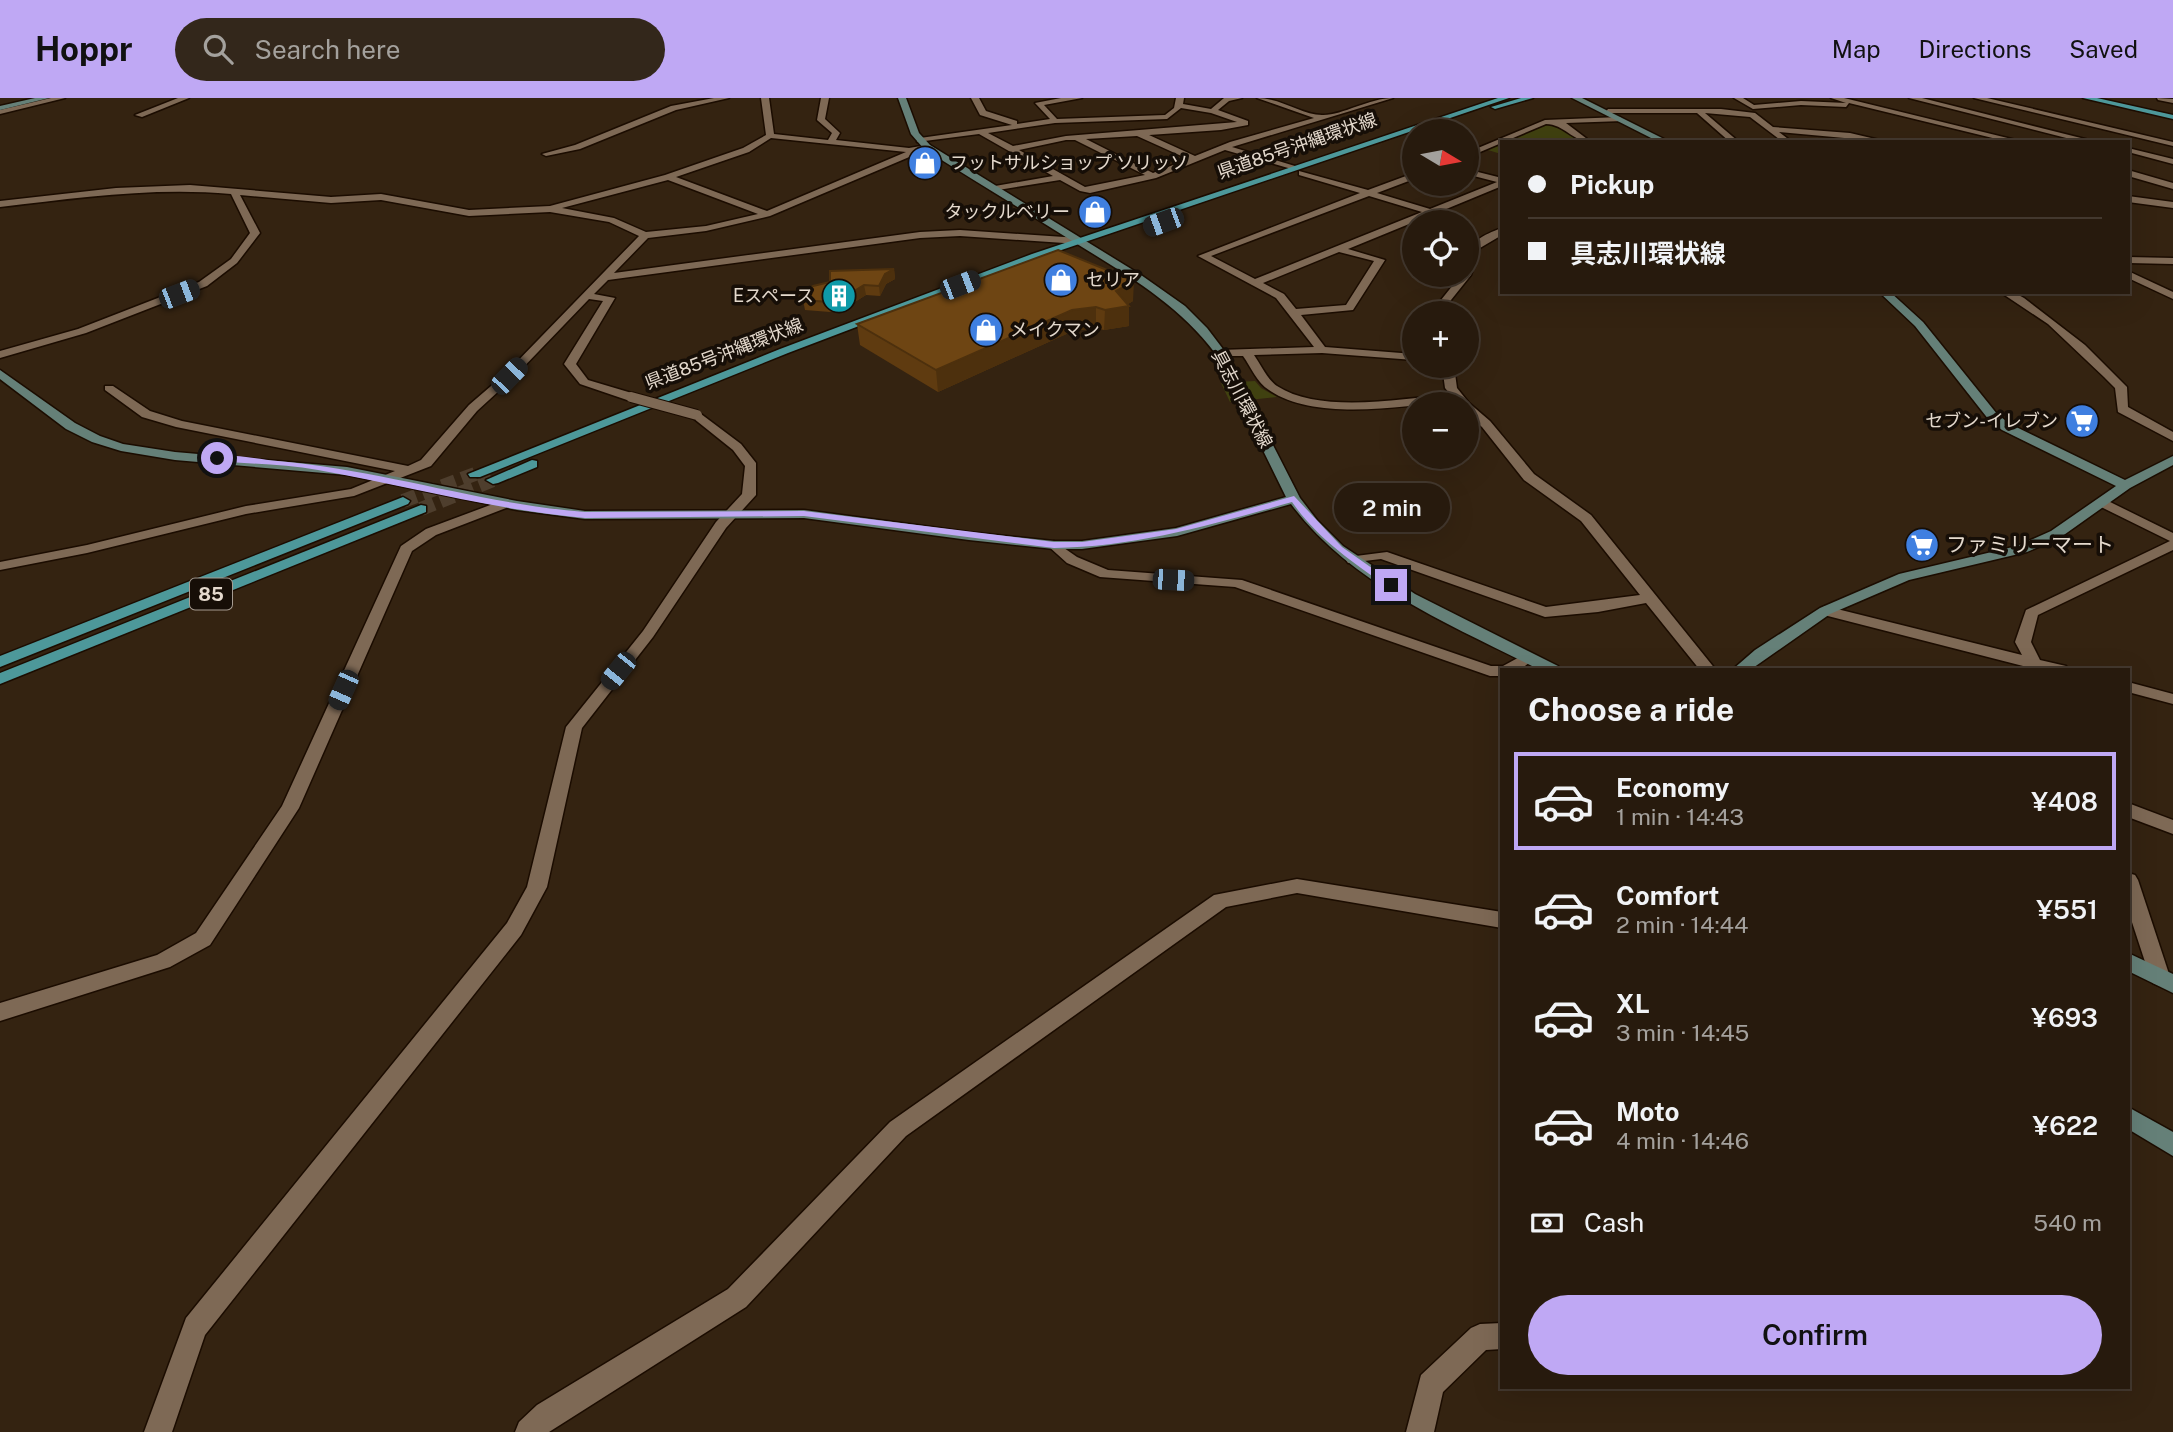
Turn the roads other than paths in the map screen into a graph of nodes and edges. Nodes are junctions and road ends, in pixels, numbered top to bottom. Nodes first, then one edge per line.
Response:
1 (46, 98) edge
2 (61, 98) edge
3 (185, 98) edge
4 (726, 98) edge
5 (765, 98) edge
6 (825, 98) edge
7 (902, 98) edge
8 (975, 98) edge
9 (1078, 98) edge
10 (1238, 98) edge
11 (1261, 98) edge
12 (1389, 98) edge
13 (1505, 98) edge
14 (1529, 98) edge
15 (1576, 98) edge
16 (1732, 98) edge
17 (1738, 98) edge
18 (1835, 98) edge
19 (1913, 98) edge
20 (1982, 98) edge
21 (2087, 98) edge
22 (2161, 98) edge
23 (1350, 101) dead end
24 (2173, 101) edge
25 (1180, 102) edge
26 (1087, 105) dead end
27 (1364, 105) junction
28 (1870, 106) junction
29 (1949, 106) junction
30 (0, 111) edge
31 (1213, 111) junction
32 (1608, 111) junction
33 (1703, 111) junction
34 (1753, 111) junction
35 (1096, 112) dead end
36 (139, 115) dead end
37 (1914, 116) junction
38 (2173, 117) edge
39 (1323, 118) junction
40 (1104, 119) junction
41 (1460, 119) edge
42 (1623, 119) junction
43 (1055, 121) junction
44 (1550, 122) junction
45 (1245, 123) junction
46 (1017, 124) junction
47 (1773, 129) junction
48 (979, 131) junction
49 (1275, 132) junction
50 (1139, 133) junction
51 (770, 136) junction
52 (1076, 137) junction
53 (1402, 138) edge
54 (1506, 140) edge
55 (1584, 140) edge
56 (1662, 140) edge
57 (1732, 140) edge
58 (1786, 140) edge
59 (1874, 140) edge
60 (2012, 140) edge
61 (2085, 140) edge
62 (1500, 143) edge
63 (830, 144) junction
64 (924, 144) junction
65 (2173, 144) edge
66 (1223, 147) junction
67 (1012, 149) junction
68 (1482, 150) junction
69 (1479, 151) edge
70 (2130, 151) edge
71 (2173, 152) edge
72 (1492, 153) dead end
73 (546, 154) dead end
74 (2155, 157) junction
75 (1194, 159) junction
76 (2173, 162) edge
77 (2130, 163) edge
78 (1297, 171) junction
79 (2130, 174) edge
80 (1479, 175) edge
81 (1153, 176) junction
82 (668, 177) junction
83 (1061, 177) junction
84 (1402, 181) edge
85 (1500, 181) edge
86 (1500, 183) edge
87 (2173, 186) edge
88 (995, 189) junction
89 (234, 191) junction
90 (1369, 193) junction
91 (2130, 199) edge
92 (0, 204) edge
93 (2173, 205) edge
94 (550, 209) junction
95 (1424, 210) edge
96 (1435, 210) edge
97 (766, 214) junction
98 (1402, 223) edge
99 (1479, 227) edge
100 (1500, 232) edge
101 (645, 235) junction
102 (1479, 244) edge
103 (1085, 245) junction
104 (1338, 249) junction
105 (2130, 260) edge
106 (2173, 261) edge
107 (2130, 275) edge
108 (604, 277) junction
109 (1254, 283) junction
110 (1456, 287) edge
111 (1886, 294) edge
112 (2010, 294) edge
113 (586, 296) junction
114 (2173, 296) edge
115 (1445, 301) edge
116 (1292, 313) junction
117 (1322, 350) junction
118 (1246, 352) junction
119 (1220, 353) junction
120 (0, 355) edge
121 (1402, 355) edge
122 (0, 373) edge
123 (108, 388) dead end
124 (1402, 404) edge
125 (1479, 418) edge
126 (2173, 437) edge
127 (2173, 460) edge
128 (410, 470) junction
129 (474, 474) tunnel mouth
130 (387, 480) junction
131 (493, 480) tunnel mouth
132 (2125, 485) junction
133 (1294, 499) junction
134 (403, 502) tunnel mouth
135 (2104, 503) junction
136 (501, 505) junction
137 (421, 509) tunnel mouth
138 (734, 512) junction
139 (2173, 538) edge
140 (1054, 545) junction
141 (2173, 545) edge
142 (1353, 560) junction
143 (0, 566) edge
144 (1648, 597) junction
145 (1825, 611) junction
146 (1527, 658) junction
147 (0, 662) edge
148 (2036, 667) edge
149 (1512, 668) edge
150 (1548, 668) edge
151 (1706, 668) edge
152 (1743, 668) edge
153 (1500, 671) edge
154 (0, 679) edge
155 (2130, 688) edge
156 (2173, 699) edge
157 (2130, 811) edge
158 (2173, 827) edge
159 (2130, 885) edge
160 (1500, 920) edge
161 (2130, 962) edge
162 (2166, 981) edge
163 (0, 1012) edge
164 (2130, 1117) edge
165 (2173, 1145) edge
166 (1500, 1336) edge
167 (158, 1432) edge
168 (529, 1432) edge
169 (1420, 1432) edge

1 - 30 main road
2 - 30 street
3 - 36 street
4 - 73 street
5 - 51 street
6 - 63 street
7 - 64 main road
8 - 46 street
9 - 26 street
9 - 43 street
10 - 31 street
11 - 39 street
12 - 27 street
13 - 78 main road, 県道85号沖縄環状線
14 - 41 main road
15 - 32 main road
16 - 17 street
17 - 34 street
18 - 28 street
19 - 29 street
20 - 29 street
20 - 65 street
21 - 38 main road
22 - 24 street
23 - 27 street
25 - 31 street
25 - 40 street
27 - 39 street
28 - 34 street
28 - 37 street
29 - 37 street
29 - 61 street
31 - 45 street
32 - 33 street
32 - 42 main road
33 - 34 street
33 - 57 street
34 - 47 street
35 - 40 street
37 - 60 street
39 - 49 street
40 - 43 street
42 - 44 street
42 - 56 main road
43 - 46 street
44 - 54 street
44 - 55 street
45 - 49 street
45 - 50 street
46 - 48 street
47 - 58 street
47 - 59 street
48 - 64 street
48 - 67 street
49 - 66 street
50 - 52 street
50 - 75 street
51 - 63 street
51 - 82 street
52 - 67 street
52 - 81 street
53 - 78 main road, 県道85号沖縄環状線
62 - 68 street
63 - 64 street
64 - 88 main road, 具志川環状線
64 - 97 street
66 - 75 street
66 - 78 street
67 - 83 street
68 - 69 street
68 - 72 street
70 - 74 street
71 - 74 street
74 - 76 street
74 - 77 street
75 - 81 street
78 - 90 street
78 - 103 main road, 県道85号沖縄環状線
79 - 87 street
80 - 85 street
81 - 83 street
82 - 94 street
82 - 97 street
83 - 88 street
84 - 90 street
86 - 96 street
88 - 103 main road, 具志川環状線
89 - 92 street
89 - 94 street
89 - 120 street
90 - 95 street
90 - 109 street
91 - 93 street
94 - 101 street
97 - 101 street
98 - 104 street
99 - 100 street
100 - 102 street
101 - 108 street
103 - 108 street
103 - 119 main road, 具志川環状線
103 - 129 main road, 県道85号沖縄環状線
103 - 131 main road, 県道85号沖縄環状線
104 - 109 street
104 - 116 street
105 - 106 street
107 - 114 street
108 - 113 street
109 - 116 street
110 - 115 street
111 - 132 main road
112 - 126 street
113 - 128 street
113 - 138 street, bridge
116 - 117 street
117 - 118 street
117 - 121 street
118 - 119 street
118 - 124 street
119 - 133 main road, 具志川環状線
122 - 130 main road
123 - 128 street
125 - 144 street
127 - 132 main road
128 - 130 street
130 - 136 main road
130 - 143 street
132 - 135 main road
133 - 140 main road
133 - 142 main road, 具志川環状線
134 - 147 main road, 85
135 - 139 street
135 - 145 main road
136 - 138 main road
136 - 163 street
137 - 154 main road, 85
138 - 140 main road
138 - 167 street
140 - 153 street
141 - 148 street
142 - 144 street
142 - 146 main road, 具志川環状線
144 - 151 street
145 - 148 street
145 - 152 main road
146 - 149 street
146 - 150 main road, 具志川環状線
155 - 156 street
157 - 158 street
159 - 162 street
160 - 168 street
161 - 162 main road
164 - 165 main road
166 - 169 street

